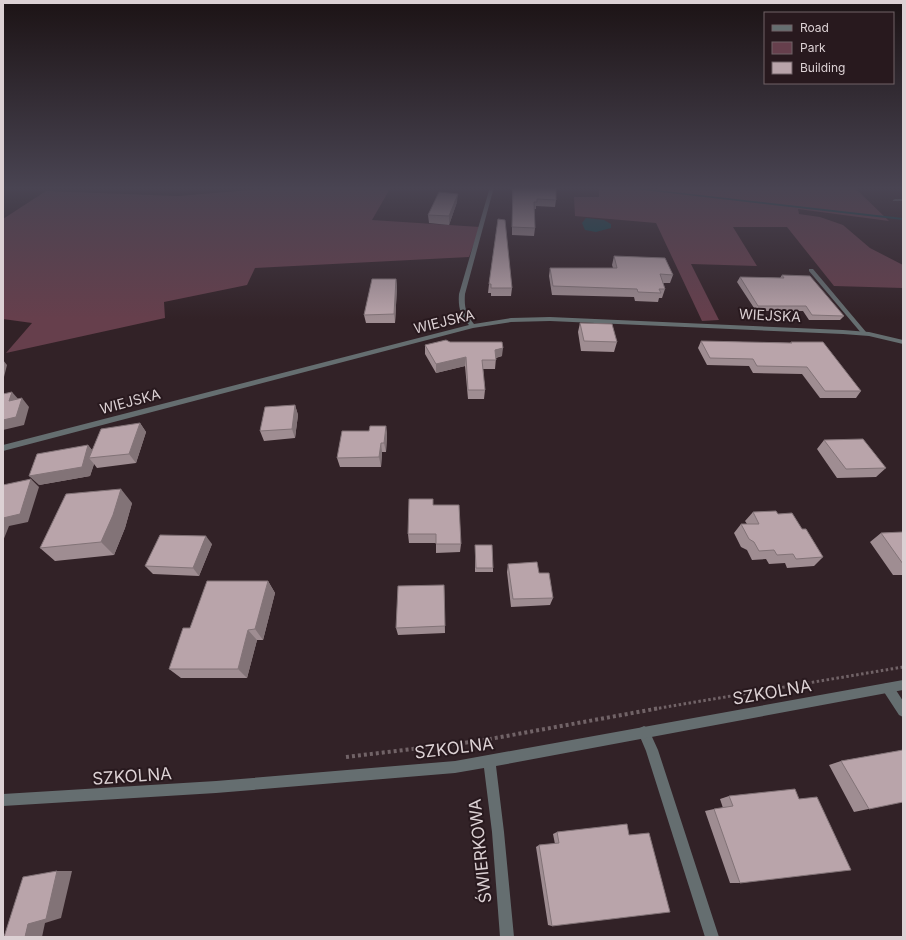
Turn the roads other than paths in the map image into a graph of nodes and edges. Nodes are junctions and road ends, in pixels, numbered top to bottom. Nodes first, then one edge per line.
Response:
1 (480, 231) edge
2 (811, 270) dead end
3 (473, 326) junction
4 (864, 334) junction
5 (903, 342) edge
6 (3, 448) edge
7 (903, 685) edge
8 (888, 688) junction
9 (903, 711) edge
10 (644, 732) junction
11 (489, 761) junction
12 (3, 800) edge
13 (507, 937) edge
14 (712, 937) edge

1 - 3 street
2 - 4 street
3 - 4 street, WIEJSKA
3 - 6 street, WIEJSKA
4 - 5 street, WIEJSKA
7 - 8 street, SZKOLNA
8 - 9 street
8 - 10 street, SZKOLNA
10 - 11 street, SZKOLNA
10 - 14 street
11 - 12 street, SZKOLNA
11 - 13 street, ŚWIERKOWA

